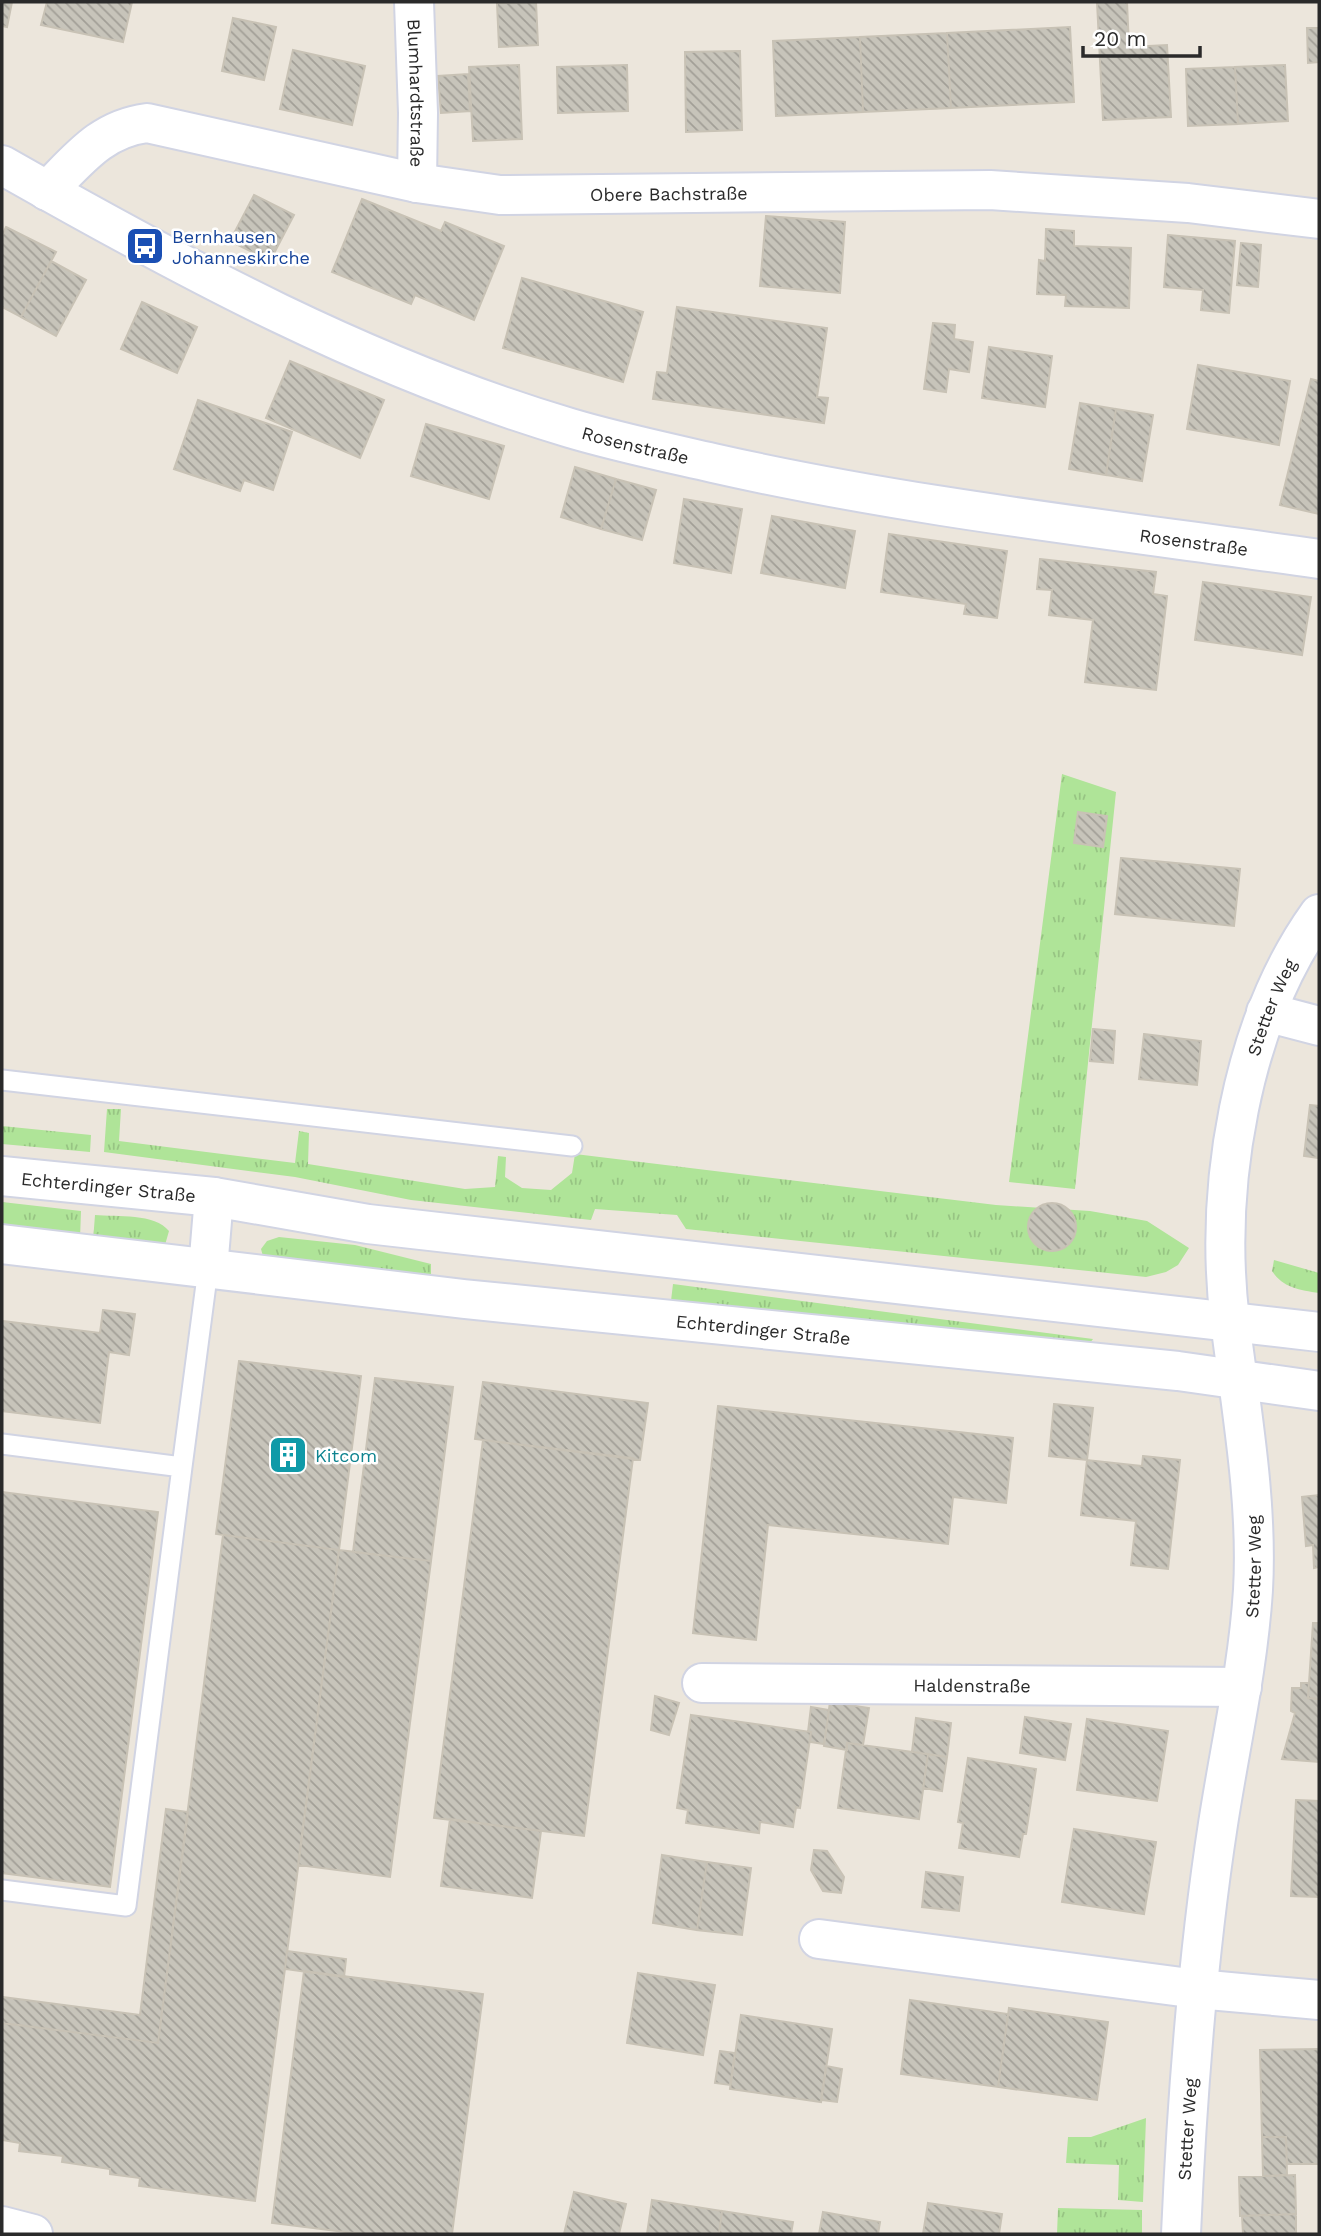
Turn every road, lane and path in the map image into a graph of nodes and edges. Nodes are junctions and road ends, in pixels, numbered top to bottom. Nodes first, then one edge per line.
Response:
1 (414, 2) edge
2 (2, 165) edge
3 (417, 183) junction
4 (47, 191) junction
5 (1319, 219) edge
6 (1319, 559) edge
7 (1319, 914) edge
8 (1266, 1012) junction
9 (1319, 1026) edge
10 (2, 1080) edge
11 (572, 1146) dead end
12 (2, 1176) edge
13 (214, 1197) junction
14 (2, 1244) edge
15 (208, 1269) junction
16 (1230, 1321) junction
17 (1319, 1332) edge
18 (1239, 1380) junction
19 (1319, 1391) edge
20 (2, 1444) edge
21 (182, 1467) junction
22 (702, 1683) dead end
23 (1242, 1686) junction
24 (2, 1890) edge
25 (819, 1939) dead end
26 (1197, 1989) junction
27 (1319, 2000) edge
28 (2, 2226) edge
29 (33, 2234) edge
30 (1181, 2234) edge

1 - 3 street, Blumhardtstraße
2 - 4 street, Rosenstraße
3 - 4 street, Obere Bachstraße
3 - 5 street, Obere Bachstraße
4 - 6 street, Rosenstraße
7 - 8 street, Stetter Weg
8 - 9 street
8 - 16 street, Stetter Weg
10 - 11 lane
12 - 13 street, Echterdinger Straße
13 - 15 street, Echterdinger Straße
13 - 16 street, Echterdinger Straße
14 - 15 street, Echterdinger Straße
15 - 18 street, Echterdinger Straße
15 - 21 lane
16 - 17 street, Echterdinger Straße
16 - 18 street, Stetter Weg
18 - 19 street, Echterdinger Straße
18 - 23 street, Stetter Weg
20 - 21 lane
21 - 24 lane
22 - 23 street, Haldenstraße
23 - 26 street, Stetter Weg
25 - 26 street
26 - 27 street
26 - 30 street, Stetter Weg
28 - 29 street

